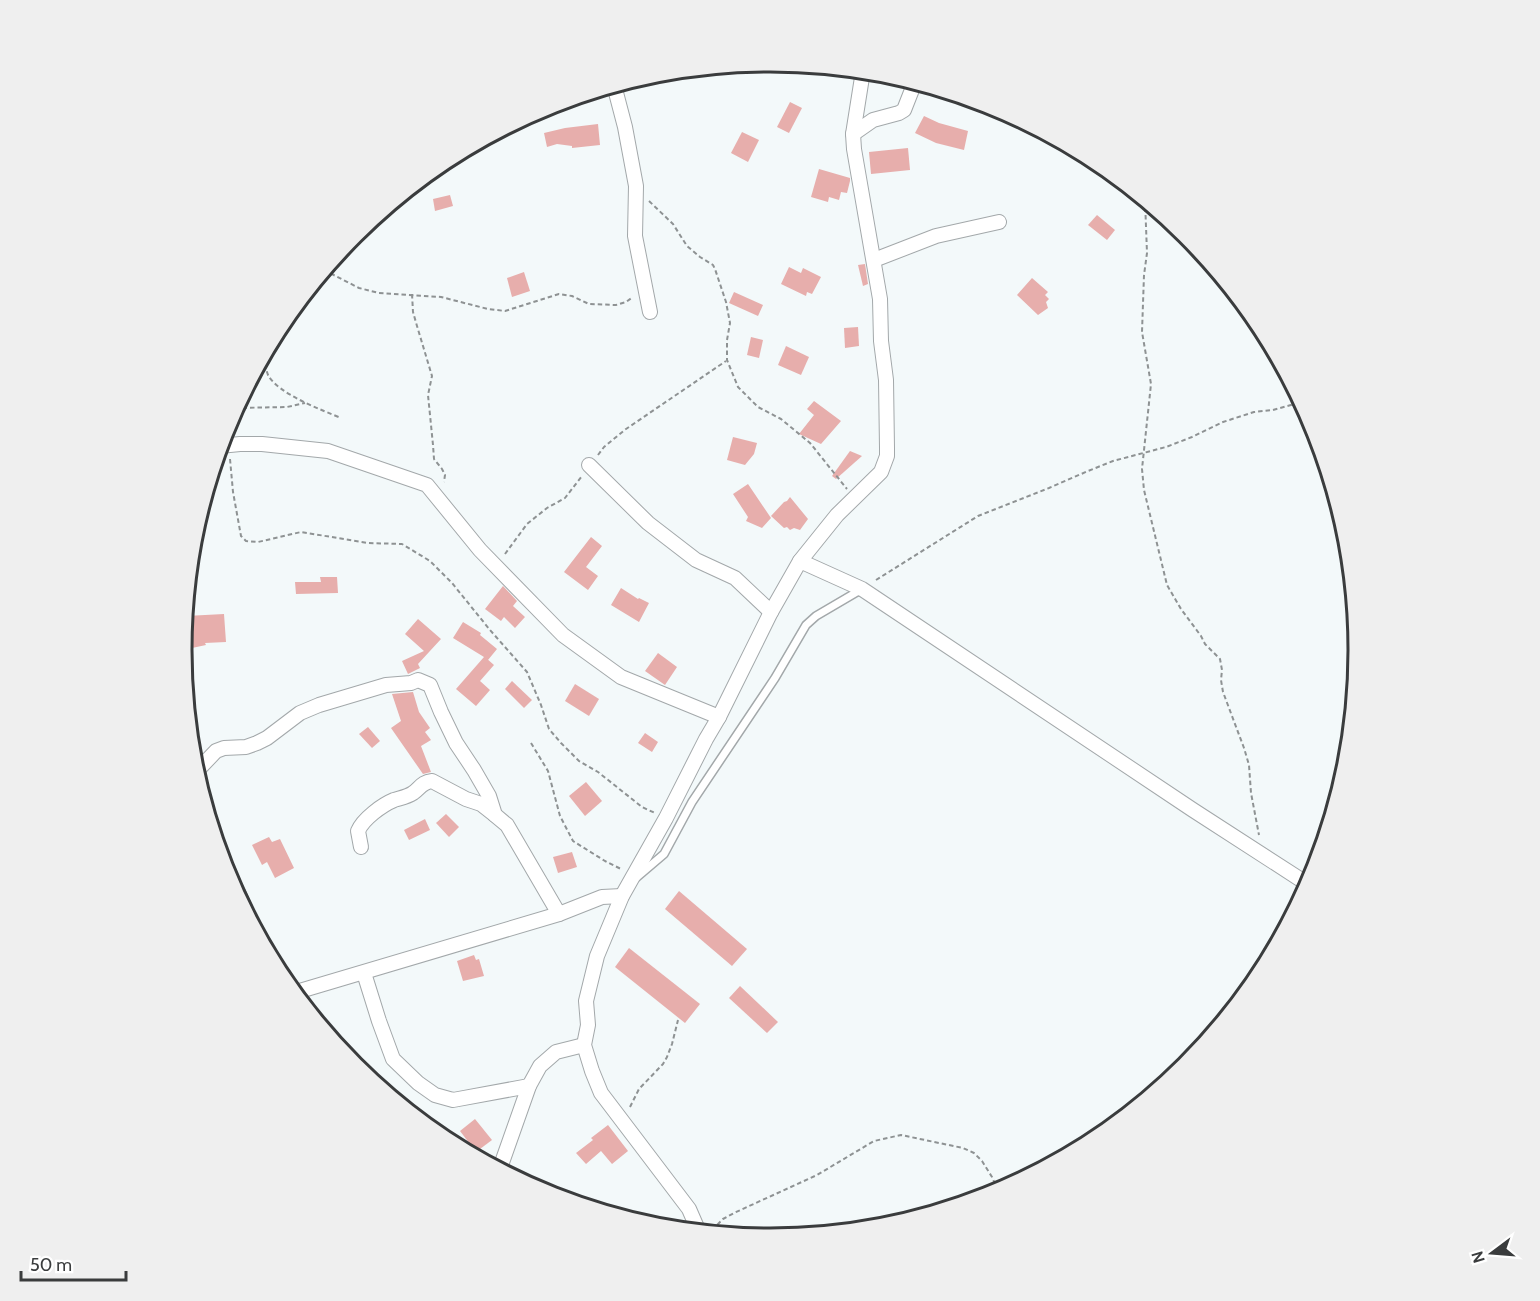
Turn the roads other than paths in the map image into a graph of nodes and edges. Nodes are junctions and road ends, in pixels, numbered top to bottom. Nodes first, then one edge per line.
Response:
1 (862, 80) edge
2 (912, 90) edge
3 (613, 94) edge
4 (853, 134) junction
5 (999, 222) dead end
6 (874, 260) junction
7 (650, 312) dead end
8 (230, 445) edge
9 (589, 465) road end
10 (800, 561) junction
11 (862, 589) junction
12 (771, 612) junction
13 (719, 717) junction
14 (203, 764) edge
15 (495, 815) junction
16 (361, 847) dead end
17 (1301, 880) edge
18 (628, 886) junction
19 (559, 914) junction
20 (364, 973) junction
21 (302, 991) edge
22 (584, 1044) junction
23 (529, 1086) junction
24 (503, 1163) edge
25 (695, 1224) edge

1 - 4 street
2 - 4 street
3 - 7 street
4 - 6 street
5 - 6 street
6 - 10 street
8 - 13 street
9 - 12 street
10 - 11 street
10 - 12 street
11 - 17 street
11 - 18 lane
12 - 13 street
13 - 18 street
14 - 15 street
15 - 16 street
15 - 19 street
18 - 19 street
18 - 22 street
19 - 20 street
20 - 21 street
20 - 23 street
22 - 23 street
22 - 25 street
23 - 24 street

